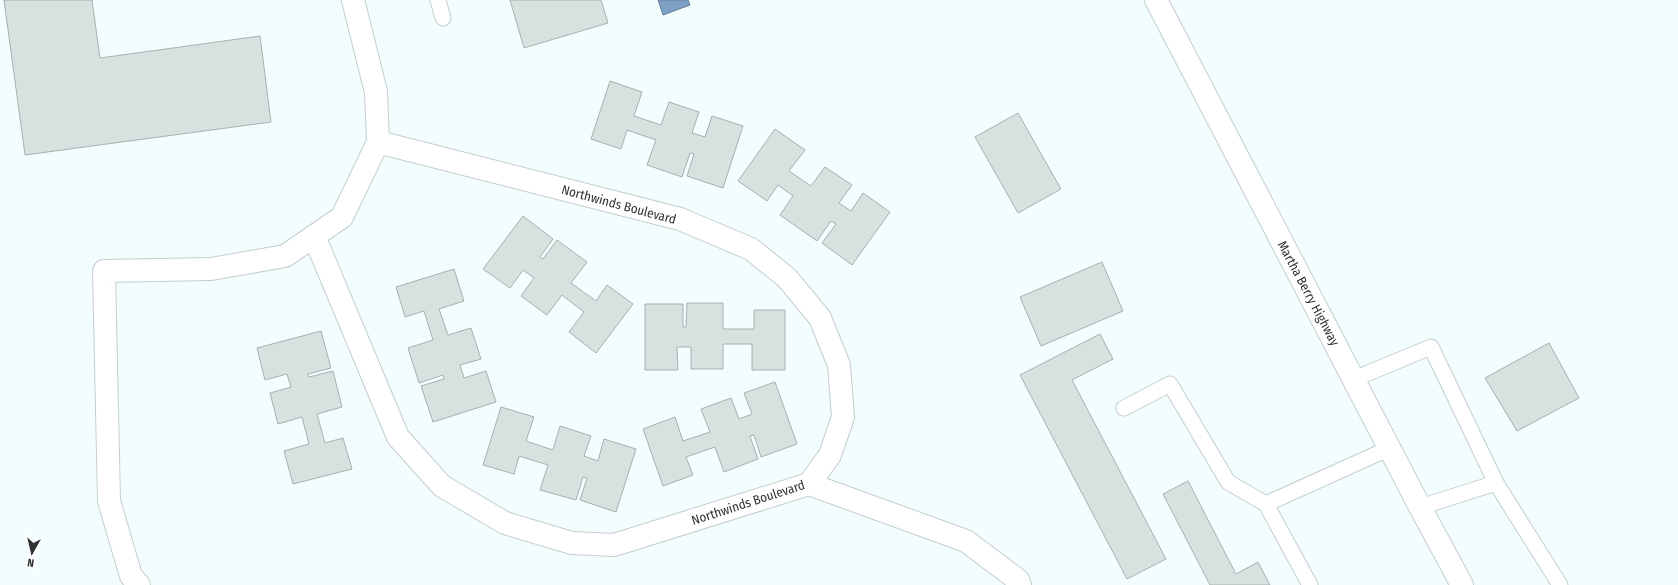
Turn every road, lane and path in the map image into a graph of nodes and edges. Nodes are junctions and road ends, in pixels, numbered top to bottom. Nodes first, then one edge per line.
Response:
1 (353, 0) edge
2 (438, 0) edge
3 (1156, 0) edge
4 (443, 18) dead end
5 (378, 142) junction
6 (314, 236) junction
7 (1354, 379) junction
8 (1124, 408) dead end
9 (1390, 448) junction
10 (1496, 483) junction
11 (809, 484) junction
12 (1266, 504) junction
13 (1420, 507) junction
14 (139, 585) edge
15 (1020, 585) edge
16 (1310, 585) edge
17 (1462, 585) edge
18 (1560, 585) edge

1 - 5 street
2 - 4 lane
3 - 7 street, Martha Berry Highway
5 - 6 street
5 - 11 street, Northwinds Boulevard
6 - 11 street, Northwinds Boulevard
6 - 14 street
7 - 9 street, Martha Berry Highway
7 - 10 lane
8 - 12 lane
9 - 12 lane
9 - 13 street, Martha Berry Highway
10 - 13 lane
10 - 18 lane
11 - 15 street
12 - 16 lane
13 - 17 street, Martha Berry Highway

